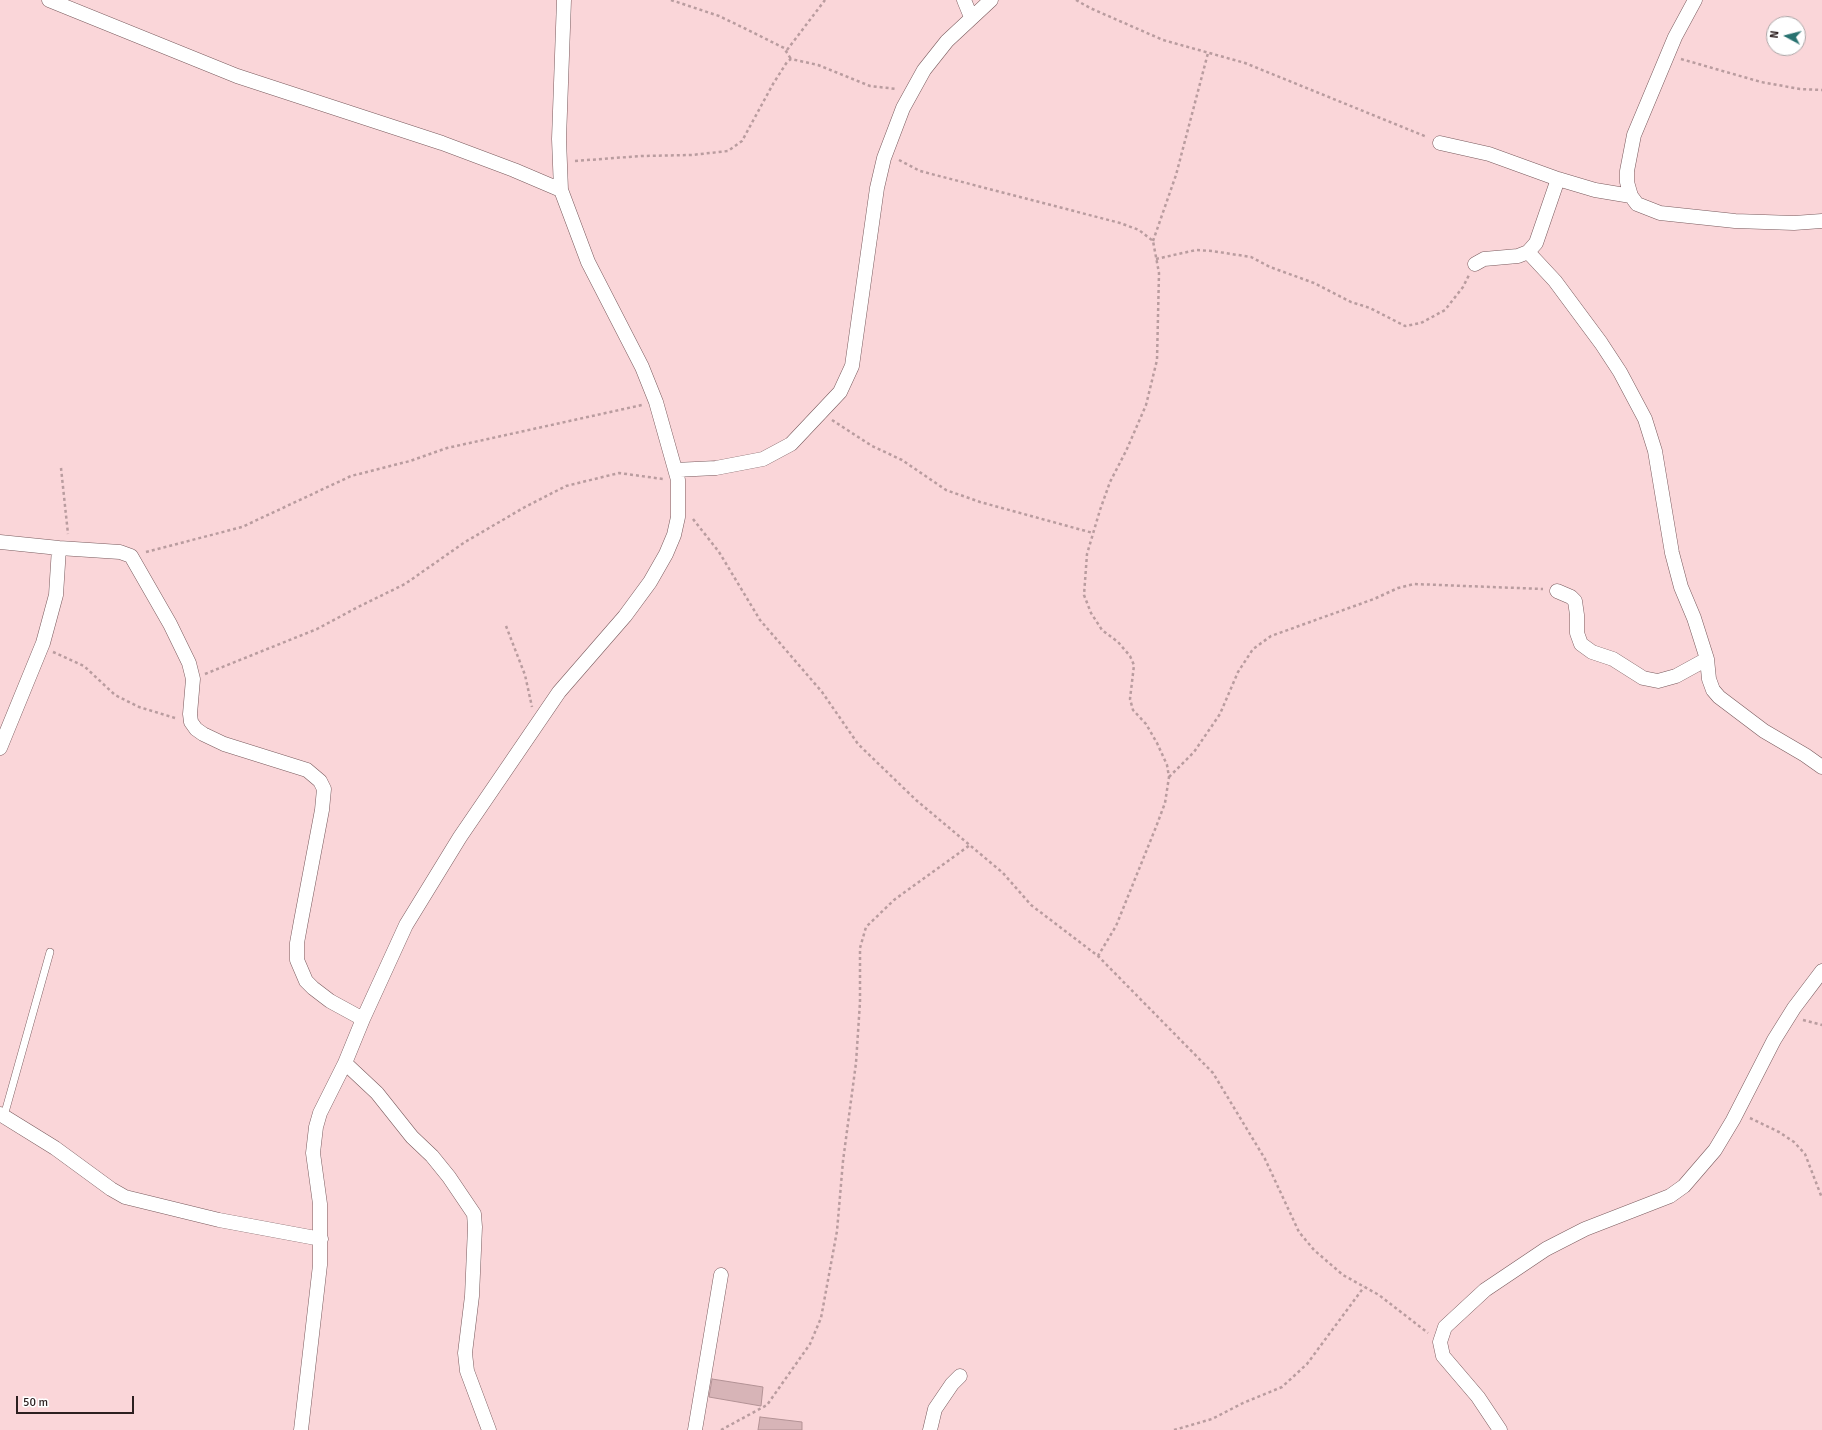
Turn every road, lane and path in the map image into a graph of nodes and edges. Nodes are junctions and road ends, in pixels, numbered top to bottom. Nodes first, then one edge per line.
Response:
1 (49, 0) edge
2 (564, 0) edge
3 (671, 0) edge
4 (825, 0) edge
5 (964, 0) edge
6 (991, 0) edge
7 (1076, 0) edge
8 (1694, 0) edge
9 (971, 17) junction
10 (787, 50) junction
11 (1208, 53) junction
12 (1668, 55) junction
13 (791, 59) junction
14 (917, 82) junction
15 (1822, 90) edge
16 (1440, 143) joint
17 (884, 158) junction
18 (559, 162) junction
19 (1558, 179) junction
20 (562, 190) junction
21 (1631, 196) junction
22 (1822, 221) edge
23 (1153, 241) junction
24 (1528, 252) junction
25 (1156, 259) junction
26 (1475, 264) joint
27 (656, 402) junction
28 (822, 413) junction
29 (61, 468) dead end
30 (676, 475) junction
31 (678, 500) junction
32 (1093, 533) junction
33 (0, 542) edge
34 (64, 549) junction
35 (131, 556) junction
36 (1557, 591) joint
37 (506, 626) dead end
38 (42, 647) junction
39 (1707, 659) junction
40 (193, 679) junction
41 (191, 722) junction
42 (535, 729) junction
43 (0, 748) edge
44 (1822, 767) edge
45 (1169, 777) junction
46 (970, 845) junction
47 (50, 952) dead end
48 (1098, 956) junction
49 (1822, 971) edge
50 (363, 1019) junction
51 (345, 1063) junction
52 (1737, 1112) junction
53 (2, 1115) edge
54 (1822, 1198) edge
55 (321, 1239) junction
56 (721, 1275) dead end
57 (1364, 1286) junction
58 (1440, 1342) junction
59 (960, 1376) dead end
60 (301, 1430) edge
61 (489, 1430) edge
62 (695, 1430) edge
63 (721, 1430) edge
64 (930, 1430) edge
65 (1174, 1430) edge
66 (1500, 1430) edge

1 - 20 street
2 - 18 street
3 - 10 path
4 - 10 path
5 - 9 street
6 - 9 street
7 - 11 path
8 - 12 street
9 - 14 street
10 - 13 path
11 - 16 path
11 - 23 path
12 - 15 path
12 - 21 street
13 - 14 path
13 - 18 path
14 - 17 street
16 - 19 street
17 - 23 path
17 - 28 street
18 - 20 street
19 - 21 street
19 - 24 street
20 - 27 street
21 - 22 street
23 - 25 path
24 - 26 street
24 - 39 street
25 - 26 path
25 - 32 path
27 - 30 street
27 - 35 path
28 - 30 street
28 - 32 path
29 - 34 path
30 - 31 street
30 - 40 path
31 - 42 street
31 - 46 path
32 - 45 path
33 - 34 street
34 - 35 street
34 - 38 street
35 - 40 street
36 - 39 street
36 - 45 path
37 - 42 path
38 - 41 path
38 - 43 street
39 - 44 street
40 - 41 street
41 - 50 street
42 - 50 street
45 - 48 path
46 - 48 path
46 - 63 path
47 - 53 lane
48 - 57 path
49 - 52 street
50 - 51 street
51 - 55 street
51 - 61 street
52 - 54 path
52 - 58 street
53 - 55 street
55 - 60 street
56 - 62 street
57 - 58 path
57 - 65 path
58 - 66 street
59 - 64 street

